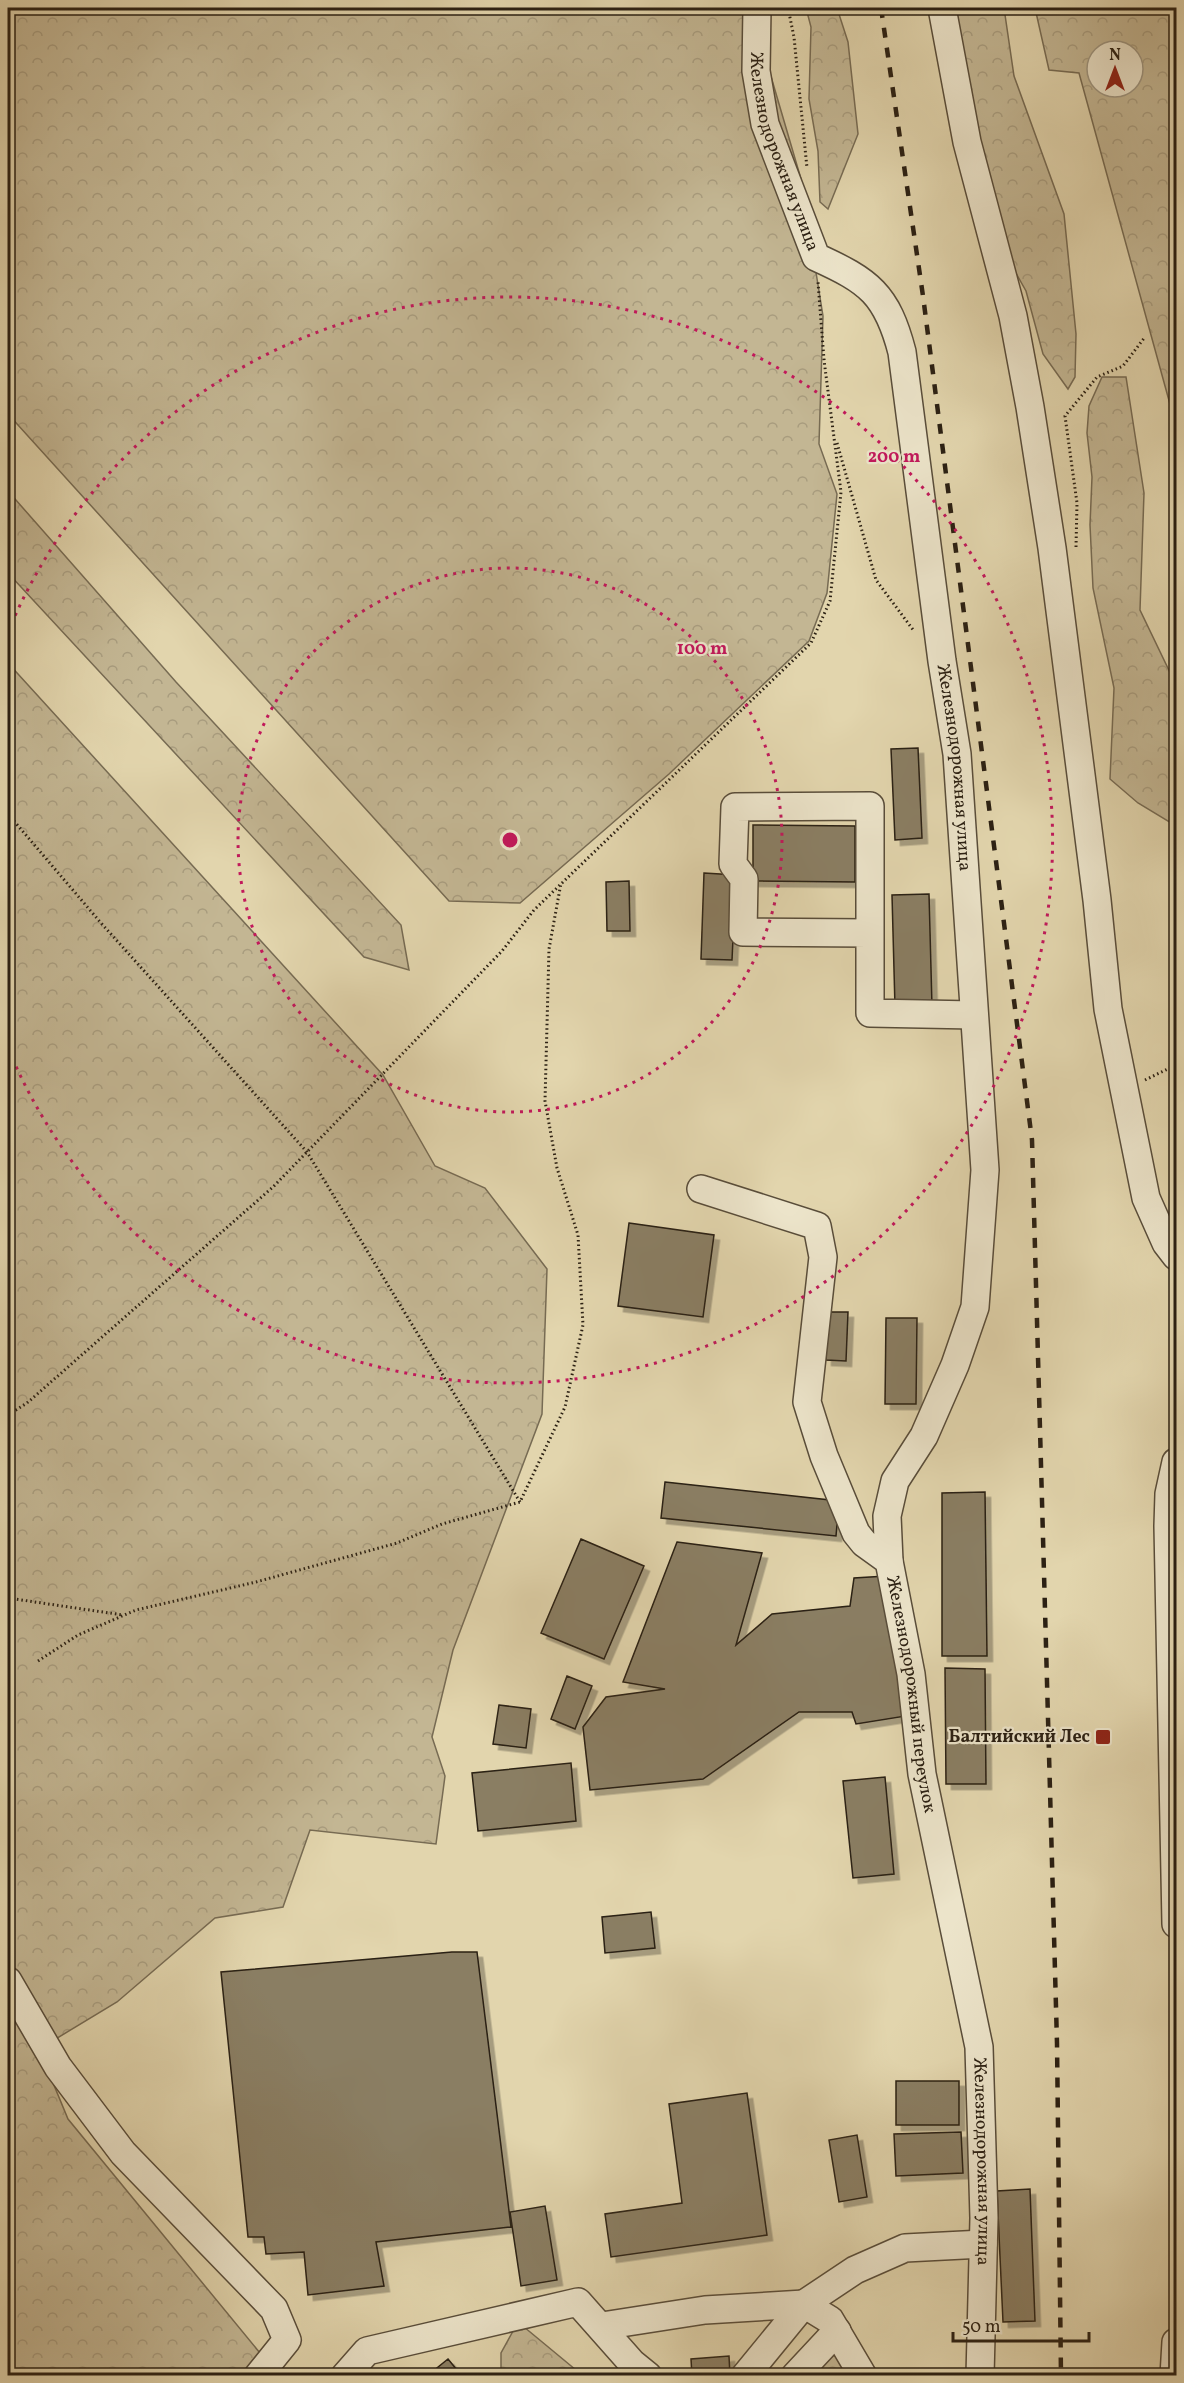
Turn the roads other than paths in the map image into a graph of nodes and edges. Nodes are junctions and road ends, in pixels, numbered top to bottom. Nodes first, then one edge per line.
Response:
1 (757, 8) edge
2 (942, 8) edge
3 (868, 933) junction
4 (974, 1015) junction
5 (701, 1189) dead end
6 (1176, 1256) edge
7 (1176, 1461) edge
8 (889, 1561) junction
9 (1176, 1924) edge
10 (958, 1948) joint
11 (8, 1981) edge
12 (983, 2244) junction
13 (804, 2304) junction
14 (602, 2326) junction
15 (837, 2331) junction
16 (1176, 2342) edge
17 (258, 2376) edge
18 (345, 2376) edge
19 (648, 2376) edge
20 (745, 2376) edge
21 (795, 2376) edge
22 (863, 2376) edge
23 (980, 2376) edge
24 (1174, 2376) edge

1 - 4 street, Железнодорожная улица
2 - 6 street
3 - 3 street
3 - 4 street
4 - 8 street, Железнодорожная улица
5 - 8 street, Железнодорожный переулок
7 - 9 street
8 - 10 street, Железнодорожный переулок
10 - 12 street, Железнодорожная улица
11 - 17 street
12 - 13 street
12 - 23 street, Железнодорожная улица
13 - 14 street
13 - 15 street
13 - 20 street
14 - 18 street
14 - 19 street
15 - 21 street
15 - 22 street
16 - 24 street

